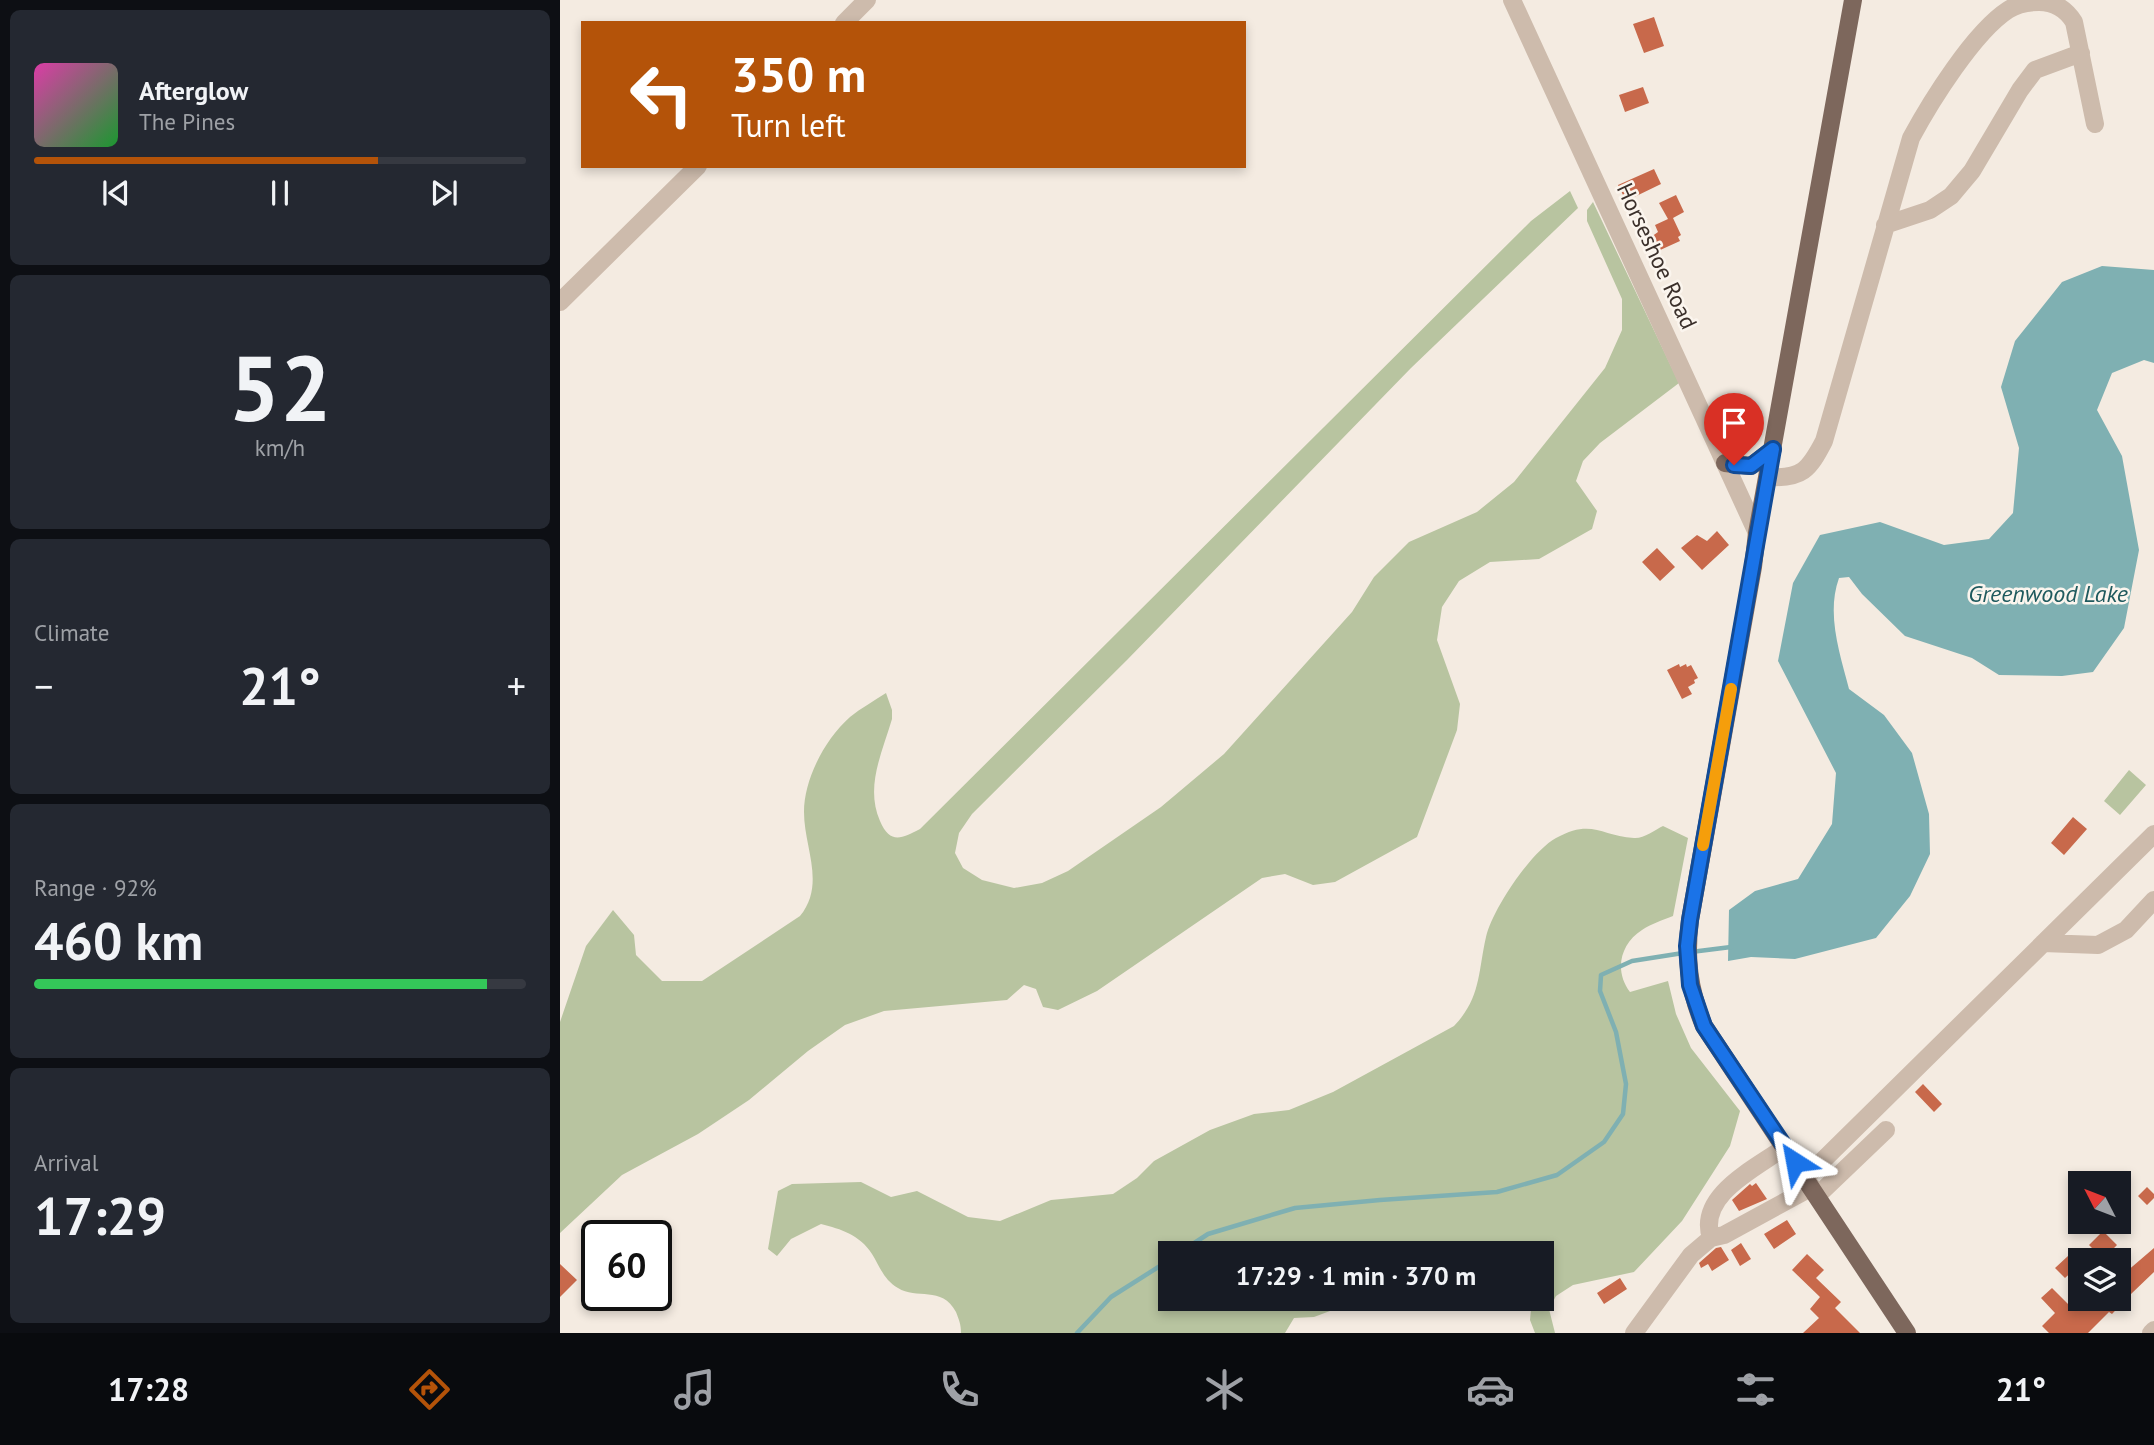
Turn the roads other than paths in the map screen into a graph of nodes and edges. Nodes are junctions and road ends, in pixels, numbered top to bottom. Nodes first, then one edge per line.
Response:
1 (867, 0) edge
2 (1512, 0) edge
3 (1853, 0) edge
4 (846, 21) edge
5 (2081, 53) junction
6 (2095, 124) dead end
7 (696, 168) edge
8 (1885, 225) junction
9 (560, 302) edge
10 (1773, 449) junction
11 (1726, 463) junction
12 (1768, 477) junction
13 (1757, 533) junction
14 (2154, 834) edge
15 (2154, 900) edge
16 (2043, 943) junction
17 (1886, 1130) dead end
18 (1785, 1147) junction
19 (1812, 1187) junction
20 (1711, 1238) junction
21 (1634, 1333) edge
22 (1907, 1333) edge

1 - 4 street
2 - 11 street, Horseshoe Road
3 - 10 main road
5 - 6 street
5 - 8 street
5 - 8 street
7 - 9 street
8 - 12 street
10 - 11 main road
10 - 12 main road
11 - 13 street, Horseshoe Road
12 - 13 main road
13 - 18 main road
14 - 16 street
15 - 16 street
16 - 19 street
17 - 19 street
18 - 19 main road
18 - 20 street
19 - 20 street
19 - 22 main road
20 - 21 street

